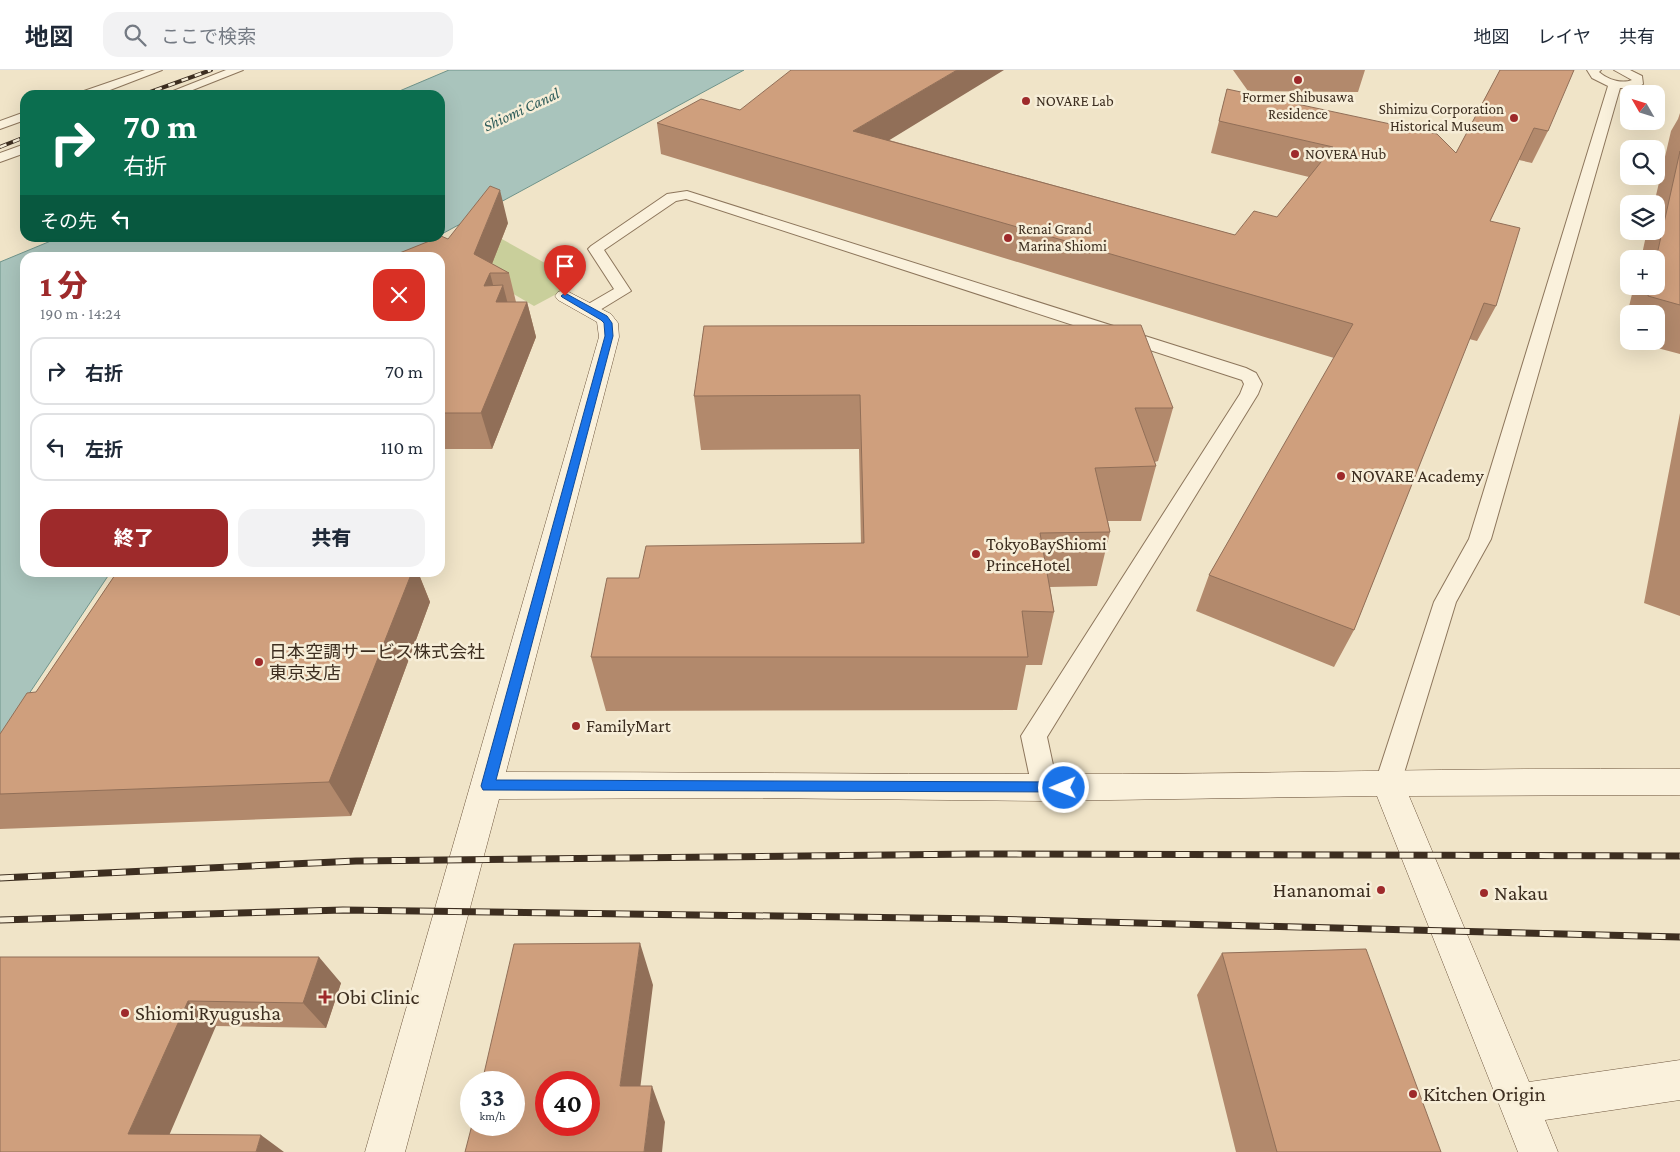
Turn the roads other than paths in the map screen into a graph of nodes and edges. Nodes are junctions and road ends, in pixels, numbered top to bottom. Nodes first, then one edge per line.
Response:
1 (156, 70) edge
2 (237, 70) edge
3 (1594, 70) edge
4 (1618, 77) edge
5 (99, 90) edge
6 (183, 90) edge
7 (20, 118) edge
8 (0, 124) edge
9 (20, 150) edge
10 (0, 158) edge
11 (565, 296) dead end
12 (589, 310) junction
13 (1680, 782) edge
14 (1388, 783) junction
15 (488, 786) junction
16 (1045, 788) junction
17 (1680, 1080) edge
18 (1517, 1104) junction
19 (385, 1152) edge
20 (1538, 1152) edge

1 - 5 lane
2 - 6 lane
3 - 4 lane
4 - 14 lane
7 - 8 lane
9 - 10 lane
11 - 12 street
12 - 15 street
12 - 16 lane
13 - 14 street
14 - 16 street
14 - 18 street
15 - 16 street
15 - 19 street
17 - 18 street
18 - 20 street

